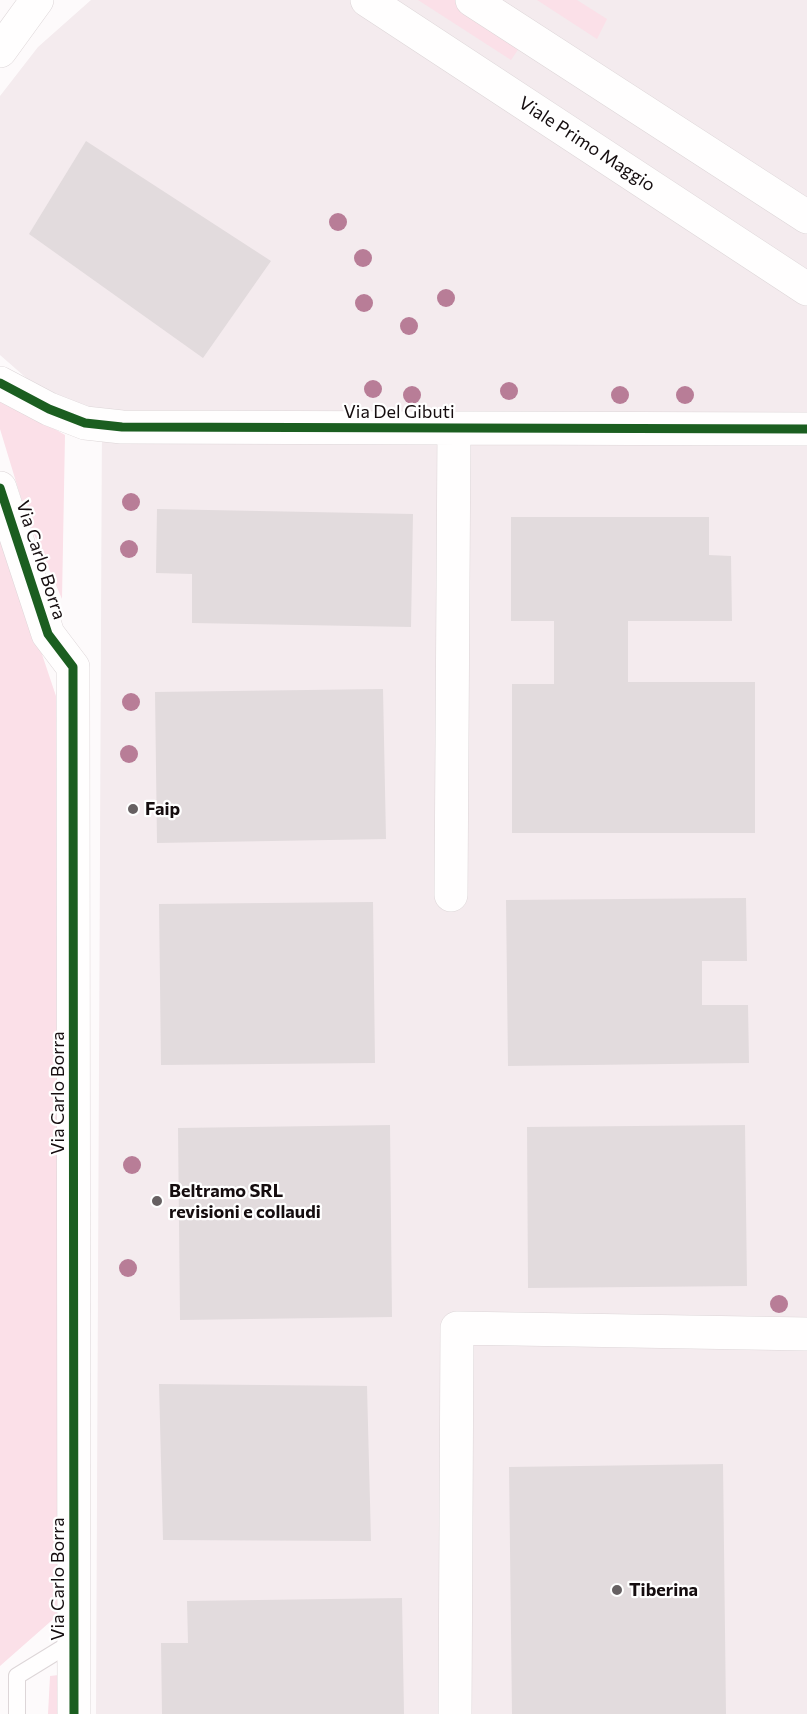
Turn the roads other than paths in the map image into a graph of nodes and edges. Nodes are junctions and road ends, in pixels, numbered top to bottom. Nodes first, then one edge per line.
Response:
1 (37, 0) edge
2 (367, 0) edge
3 (472, 0) edge
4 (0, 51) edge
5 (807, 217) edge
6 (807, 289) edge
7 (0, 382) edge
8 (454, 429) junction
9 (807, 429) edge
10 (0, 488) edge
11 (451, 895) dead end
12 (807, 1334) edge
13 (75, 1641) junction
14 (17, 1714) edge
15 (74, 1714) edge
16 (456, 1714) edge

1 - 4 street
2 - 6 street, Viale Primo Maggio
3 - 5 street
7 - 8 street, Via Del Gibuti
8 - 9 street, Via Del Gibuti
8 - 11 street, Via Del Gibuti
10 - 13 street, Via Carlo Borra
12 - 16 street
13 - 14 lane
13 - 15 street, Via Carlo Borra

